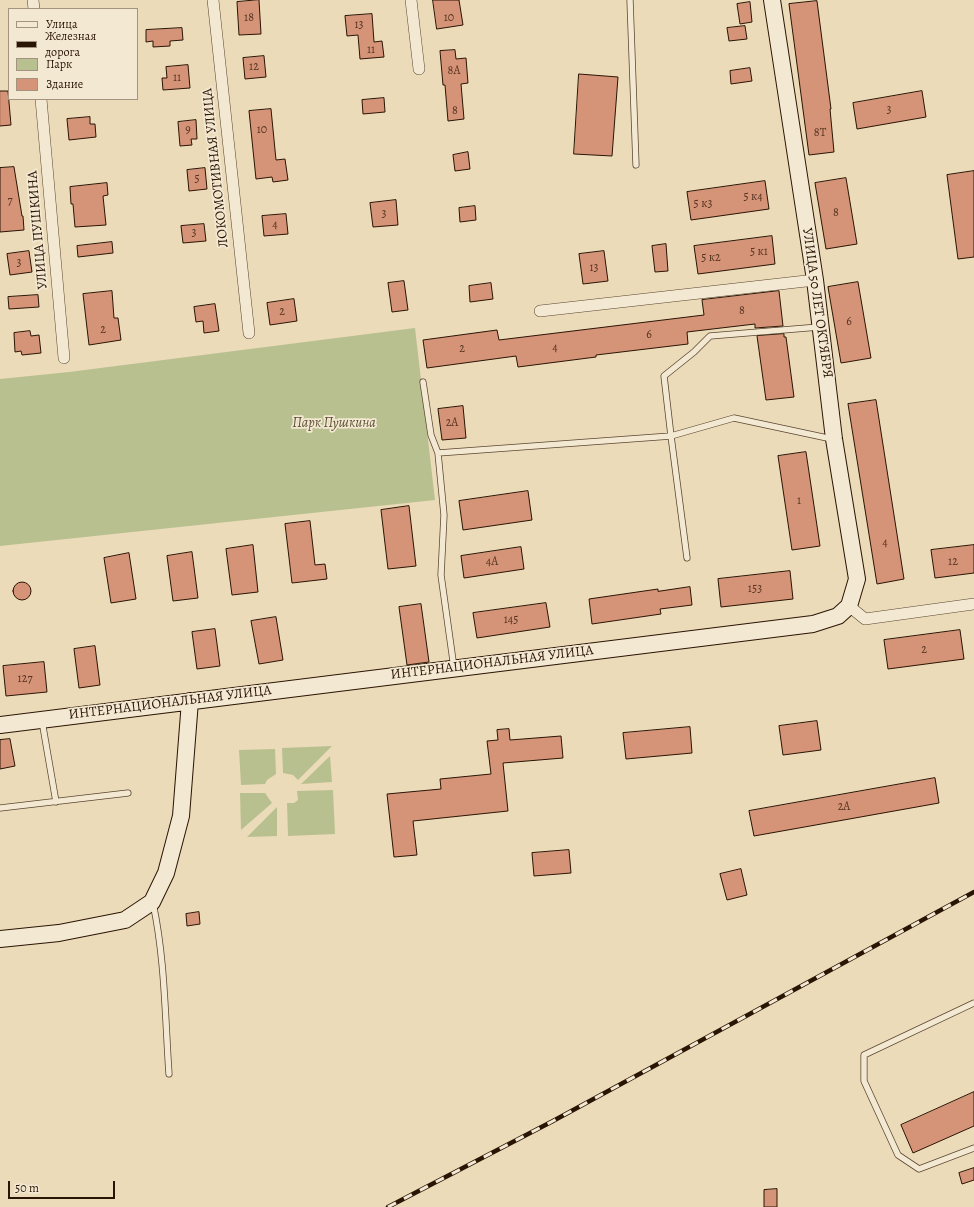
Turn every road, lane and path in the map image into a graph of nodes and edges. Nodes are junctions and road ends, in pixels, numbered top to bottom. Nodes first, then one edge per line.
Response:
1 (213, 0) edge
2 (411, 0) edge
3 (630, 0) edge
4 (772, 0) edge
5 (419, 69) dead end
6 (41, 100) edge
7 (636, 165) dead end
8 (814, 280) junction
9 (540, 311) dead end
10 (821, 327) junction
11 (249, 333) dead end
12 (64, 358) dead end
13 (423, 382) dead end
14 (671, 436) junction
15 (834, 439) junction
16 (438, 453) junction
17 (687, 558) dead end
18 (974, 604) edge
19 (849, 606) junction
20 (454, 668) junction
21 (190, 701) junction
22 (42, 719) junction
23 (0, 725) edge
24 (128, 793) dead end
25 (56, 802) junction
26 (0, 808) edge
27 (152, 902) junction
28 (0, 939) edge
29 (974, 1003) edge
30 (169, 1074) dead end
31 (974, 1148) edge

1 - 11 street, ЛОКОМОТИВНАЯ УЛИЦА
2 - 5 street
3 - 7 lane
4 - 8 street, УЛИЦА 50 ЛЕТ ОКТЯБРЯ
6 - 12 street, УЛИЦА ПУШКИНА
8 - 9 street
8 - 10 street, УЛИЦА 50 ЛЕТ ОКТЯБРЯ
10 - 14 lane
10 - 15 street, УЛИЦА 50 ЛЕТ ОКТЯБРЯ
13 - 16 lane
14 - 15 lane
14 - 16 lane
14 - 17 lane
15 - 19 street, УЛИЦА 50 ЛЕТ ОКТЯБРЯ
16 - 20 lane
18 - 19 street
19 - 20 street, ИНТЕРНАЦИОНАЛЬНАЯ УЛИЦА
20 - 21 street, ИНТЕРНАЦИОНАЛЬНАЯ УЛИЦА
21 - 22 street, ИНТЕРНАЦИОНАЛЬНАЯ УЛИЦА
21 - 27 street
22 - 23 street, ИНТЕРНАЦИОНАЛЬНАЯ УЛИЦА
22 - 25 lane
24 - 25 lane
25 - 26 lane
27 - 28 street
27 - 30 lane
29 - 31 lane

